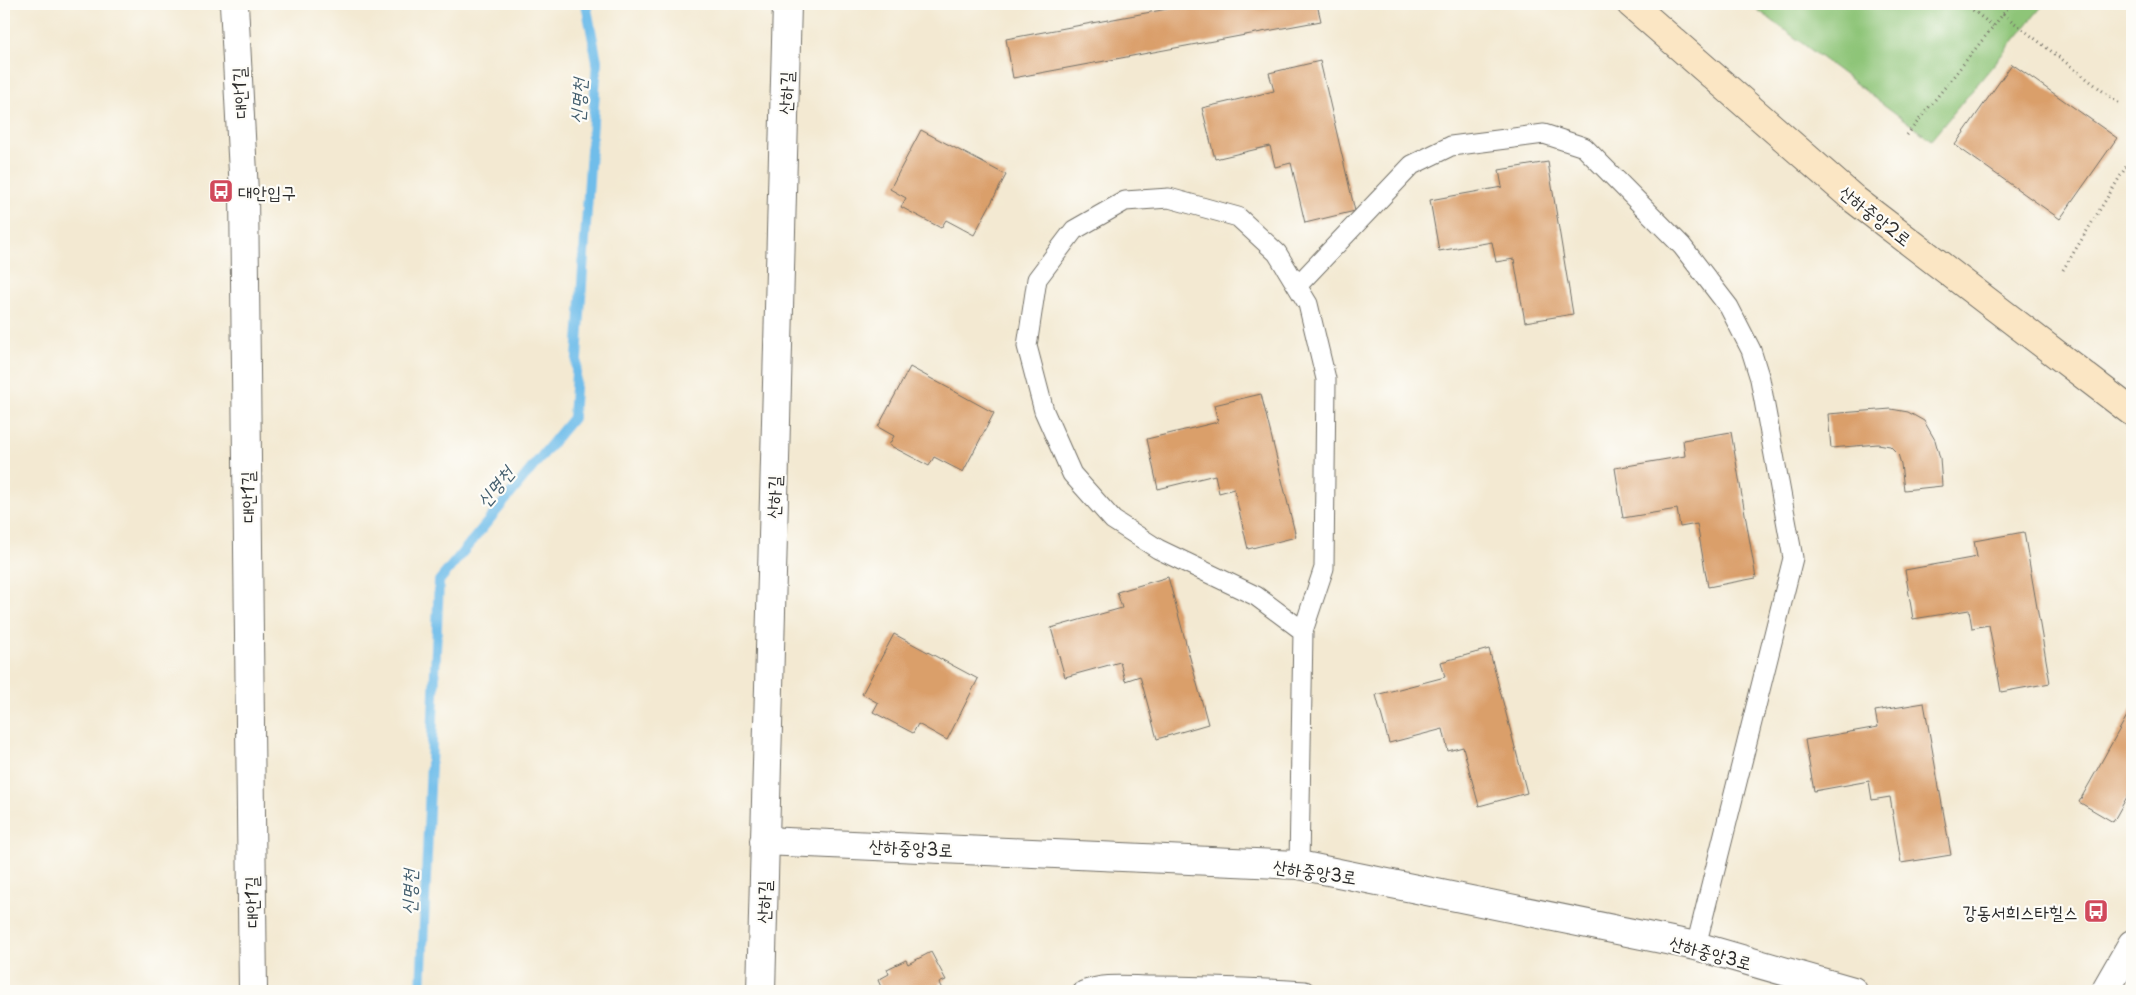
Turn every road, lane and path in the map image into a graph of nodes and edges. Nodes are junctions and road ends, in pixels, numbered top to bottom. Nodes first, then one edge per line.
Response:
1 (234, 4) edge
2 (787, 4) edge
3 (1631, 4) edge
4 (1966, 4) edge
5 (2011, 4) edge
6 (2002, 14) junction
7 (1992, 26) junction
8 (2121, 105) dead end
9 (1907, 135) dead end
10 (2132, 157) edge
11 (2063, 270) dead end
12 (1297, 286) junction
13 (2132, 412) edge
14 (1303, 631) junction
15 (764, 841) junction
16 (1299, 865) junction
17 (2132, 944) edge
18 (1696, 946) junction
19 (252, 991) edge
20 (761, 991) edge
21 (1083, 991) edge
22 (1305, 991) edge
23 (1853, 991) edge
24 (2105, 991) edge

1 - 19 street, 대안1길
2 - 15 street, 산하길
3 - 13 main road, 산하중앙2로
4 - 7 path
5 - 6 path
6 - 7 path
6 - 8 path
7 - 9 path
10 - 11 path
12 - 14 lane
12 - 14 lane
12 - 18 lane
14 - 16 lane
15 - 16 street, 산하중앙3로
15 - 20 street, 산하길
16 - 18 street, 산하중앙3로
17 - 24 street
18 - 23 street, 산하중앙3로
21 - 22 lane

